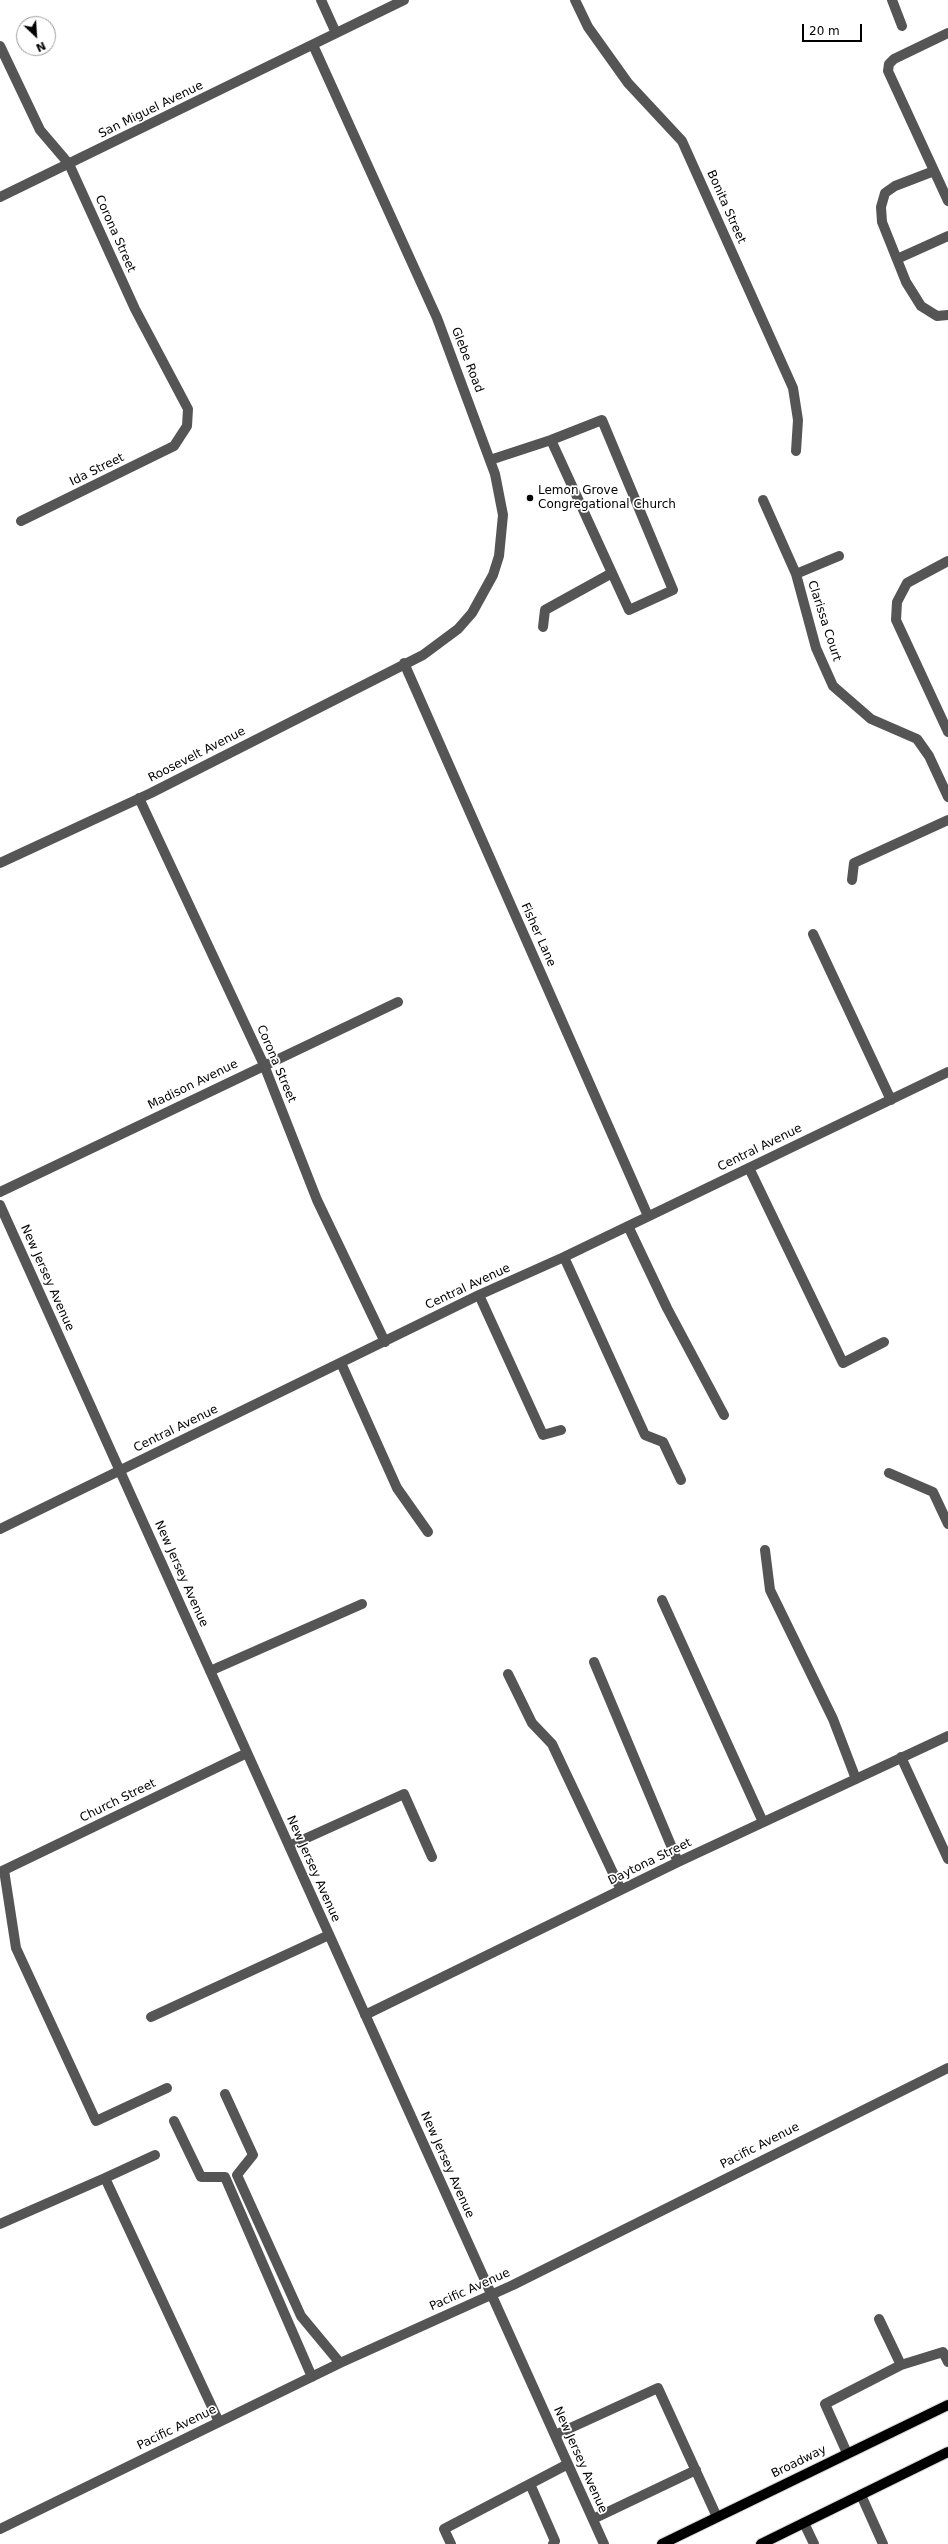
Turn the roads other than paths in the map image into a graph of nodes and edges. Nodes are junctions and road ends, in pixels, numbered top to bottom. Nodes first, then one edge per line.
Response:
1 (321, 0) edge
2 (404, 0) edge
3 (575, 0) edge
4 (892, 0) edge
5 (902, 26) dead end
6 (948, 33) edge
7 (336, 34) junction
8 (313, 45) junction
9 (0, 46) edge
10 (69, 164) junction
11 (934, 171) junction
12 (0, 197) edge
13 (948, 201) edge
14 (948, 236) edge
15 (897, 259) junction
16 (948, 315) edge
17 (181, 437) joint
18 (551, 440) junction
19 (796, 451) dead end
20 (490, 460) junction
21 (762, 500) dead end
22 (21, 521) dead end
23 (839, 556) dead end
24 (948, 561) edge
25 (612, 573) junction
26 (796, 574) junction
27 (543, 627) dead end
28 (404, 663) junction
29 (948, 732) edge
30 (948, 797) edge
31 (139, 798) junction
32 (948, 820) edge
33 (0, 863) edge
34 (852, 880) dead end
35 (813, 934) dead end
36 (398, 1002) dead end
37 (264, 1065) junction
38 (948, 1072) edge
39 (891, 1100) junction
40 (749, 1168) junction
41 (0, 1192) edge
42 (0, 1205) edge
43 (648, 1216) junction
44 (628, 1226) junction
45 (564, 1257) junction
46 (479, 1295) junction
47 (385, 1342) junction
48 (884, 1342) dead end
49 (341, 1363) junction
50 (724, 1415) dead end
51 (561, 1430) dead end
52 (120, 1471) junction
53 (889, 1473) dead end
54 (681, 1480) dead end
55 (948, 1524) edge
56 (0, 1529) edge
57 (428, 1532) dead end
58 (765, 1550) dead end
59 (662, 1600) dead end
60 (362, 1604) dead end
61 (594, 1662) dead end
62 (210, 1672) junction
63 (508, 1674) dead end
64 (948, 1736) edge
65 (247, 1753) junction
66 (901, 1757) junction
67 (856, 1779) junction
68 (763, 1822) junction
69 (289, 1846) junction
70 (432, 1857) dead end
71 (948, 1859) edge
72 (678, 1862) junction
73 (2, 1871) edge
74 (621, 1890) junction
75 (329, 1935) junction
76 (365, 2015) junction
77 (152, 2017) dead end
78 (948, 2068) edge
79 (167, 2088) dead end
80 (225, 2094) dead end
81 (174, 2121) dead end
82 (155, 2155) dead end
83 (105, 2178) junction
84 (0, 2224) edge
85 (492, 2296) junction
86 (879, 2319) dead end
87 (948, 2362) edge
88 (340, 2363) junction
89 (901, 2366) junction
90 (312, 2377) junction
91 (948, 2405) edge
92 (219, 2422) junction
93 (555, 2435) junction
94 (948, 2452) edge
95 (848, 2453) junction
96 (568, 2464) junction
97 (696, 2470) junction
98 (530, 2484) junction
99 (861, 2495) junction
100 (717, 2517) junction
101 (593, 2519) junction
102 (804, 2523) junction
103 (0, 2529) edge
104 (451, 2544) edge
105 (553, 2544) edge
106 (604, 2544) edge
107 (662, 2544) edge
108 (761, 2544) edge
109 (814, 2544) edge
110 (883, 2544) edge

1 - 7 street
2 - 7 street
3 - 19 street, Bonita Street
4 - 5 street
6 - 11 street
7 - 8 street, San Miguel Avenue
8 - 10 street, San Miguel Avenue
8 - 20 street, Glebe Road
9 - 10 street, Corona Street
10 - 12 street, San Miguel Avenue
10 - 17 street, Corona Street
11 - 13 street
11 - 15 street
14 - 15 street
15 - 16 street
17 - 22 street, Ida Street
18 - 20 street
18 - 25 street
18 - 25 street
20 - 28 street, Glebe Road
21 - 26 street, Clarissa Court
23 - 26 street
24 - 29 street
25 - 27 street
26 - 30 street, Clarissa Court
28 - 31 street, Roosevelt Avenue
28 - 43 street, Fisher Lane
31 - 33 street, Roosevelt Avenue
31 - 37 street, Corona Street
32 - 34 street
35 - 39 street
36 - 37 street, Madison Avenue
37 - 41 street, Madison Avenue
37 - 47 street, Corona Street
38 - 39 street, Central Avenue
39 - 40 street, Central Avenue
40 - 43 street, Central Avenue
40 - 48 street
42 - 52 street, New Jersey Avenue
43 - 44 street, Central Avenue
44 - 45 street, Central Avenue
44 - 50 street
45 - 46 street, Central Avenue
45 - 54 street
46 - 47 street, Central Avenue
46 - 51 street
47 - 49 street, Central Avenue
49 - 52 street, Central Avenue
49 - 57 street
52 - 56 street, Central Avenue
52 - 62 street, New Jersey Avenue
53 - 55 street
58 - 67 street
59 - 68 street
60 - 62 street
61 - 72 street
62 - 65 street, New Jersey Avenue
63 - 74 street
64 - 66 street, Daytona Street
65 - 69 street, New Jersey Avenue
65 - 73 street, Church Street
66 - 67 street, Daytona Street
66 - 71 street
67 - 68 street, Daytona Street
68 - 72 street, Daytona Street
69 - 70 street
69 - 75 street, New Jersey Avenue
72 - 74 street, Daytona Street
73 - 79 street
74 - 76 street, Daytona Street
75 - 76 street, New Jersey Avenue
75 - 77 street
76 - 85 street, New Jersey Avenue
78 - 85 street, Pacific Avenue
80 - 88 street
81 - 90 street
82 - 83 street
83 - 84 street
83 - 92 street
85 - 88 street, Pacific Avenue
85 - 93 street, New Jersey Avenue
86 - 89 street
87 - 89 street
88 - 90 street, Pacific Avenue
89 - 95 street
90 - 92 street, Pacific Avenue
91 - 95 main road, Broadway
92 - 103 street, Pacific Avenue
93 - 96 street, New Jersey Avenue
93 - 97 street
94 - 99 main road
95 - 100 main road, Broadway
96 - 98 street
96 - 101 street, New Jersey Avenue
97 - 100 street
97 - 101 street
98 - 104 street
98 - 105 street
99 - 102 main road
99 - 110 street
100 - 107 main road, Broadway
101 - 106 street, New Jersey Avenue
102 - 108 main road
102 - 109 street

